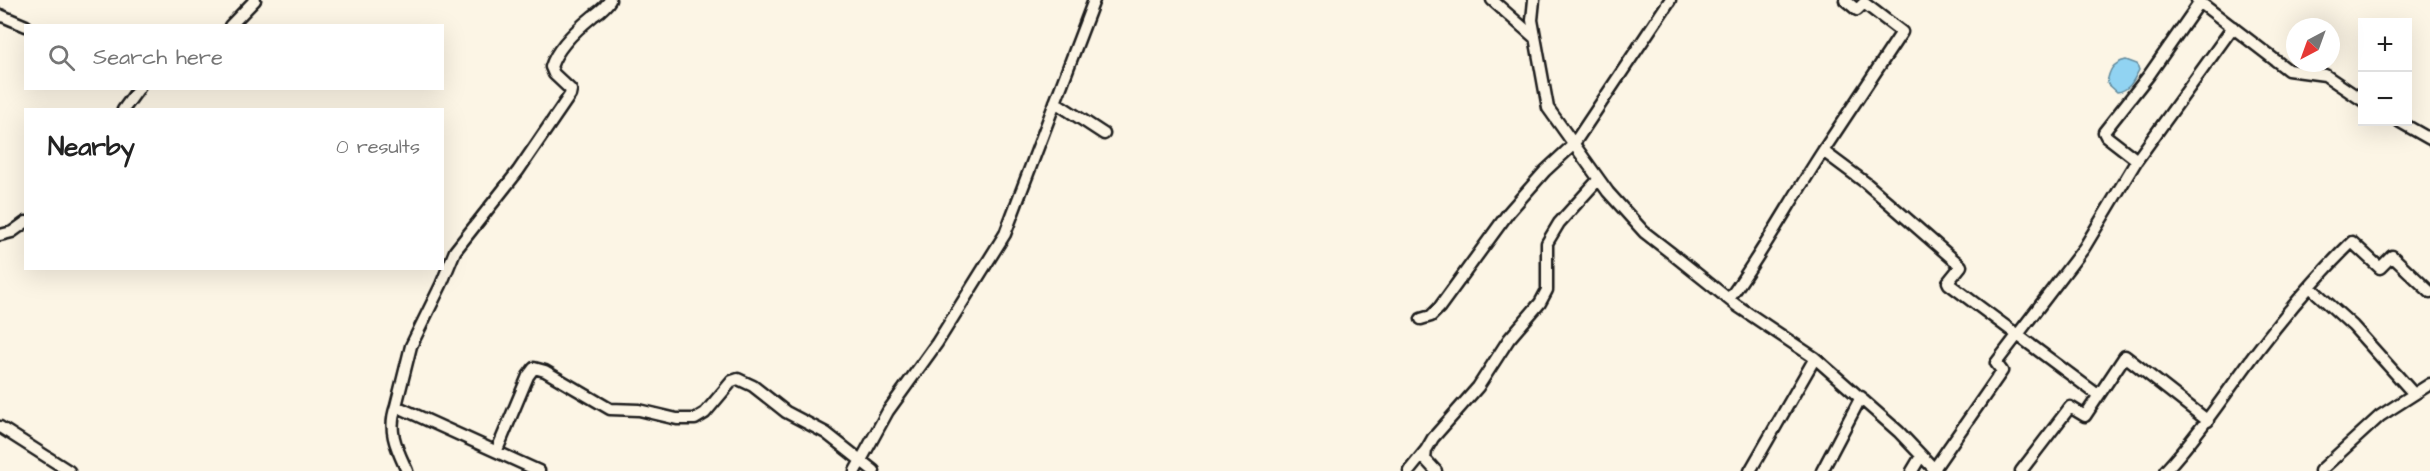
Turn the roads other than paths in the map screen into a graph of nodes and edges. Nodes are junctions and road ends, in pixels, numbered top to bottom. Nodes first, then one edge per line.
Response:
1 (255, 0) edge
2 (610, 0) edge
3 (1094, 0) edge
4 (1492, 0) edge
5 (1534, 0) edge
6 (1670, 0) edge
7 (1845, 0) edge
8 (2199, 1) edge
9 (0, 15) edge
10 (232, 24) edge
11 (24, 25) edge
12 (2233, 27) junction
13 (1535, 38) junction
14 (138, 90) edge
15 (2358, 97) edge
16 (1055, 102) junction
17 (124, 108) edge
18 (2407, 126) edge
19 (1104, 134) dead end
20 (2430, 139) edge
21 (1573, 145) junction
22 (1823, 151) junction
23 (2137, 160) junction
24 (1598, 180) junction
25 (24, 223) edge
26 (0, 235) edge
27 (2310, 287) junction
28 (2430, 292) edge
29 (1729, 299) junction
30 (1421, 319) dead end
31 (2018, 334) junction
32 (1815, 358) junction
33 (2430, 384) edge
34 (2413, 393) junction
35 (2098, 395) junction
36 (1861, 398) junction
37 (396, 406) junction
38 (2208, 421) junction
39 (0, 427) edge
40 (497, 450) junction
41 (1426, 450) junction
42 (1921, 456) junction
43 (858, 466) edge
44 (1935, 470) edge
45 (69, 471) edge
46 (407, 471) edge
47 (539, 471) edge
48 (874, 471) edge
49 (1409, 471) edge
50 (1436, 471) edge
51 (1750, 471) edge
52 (1822, 471) edge
53 (1912, 471) edge
54 (2021, 471) edge
55 (2165, 471) edge
56 (2320, 471) edge

1 - 10 street
2 - 37 street
3 - 16 street
4 - 13 street
5 - 13 street
6 - 21 street
7 - 22 street
8 - 12 street
8 - 23 street
9 - 11 street
12 - 15 street
12 - 23 street
13 - 21 street
14 - 17 street
16 - 19 street
16 - 43 street
18 - 20 street
21 - 24 street
21 - 30 street
22 - 29 street
22 - 31 street
23 - 31 street
24 - 29 street
24 - 41 street
25 - 26 street
27 - 28 street
27 - 34 street
27 - 38 street
29 - 32 street
31 - 35 street
31 - 44 street
32 - 36 street
32 - 51 street
33 - 34 street
34 - 56 street
35 - 38 street
35 - 54 street
36 - 42 street
36 - 52 street
37 - 40 street
37 - 46 street
38 - 55 street
39 - 45 street
40 - 43 street
40 - 47 street
41 - 49 street
41 - 50 street
42 - 44 street
42 - 53 street
43 - 48 street

